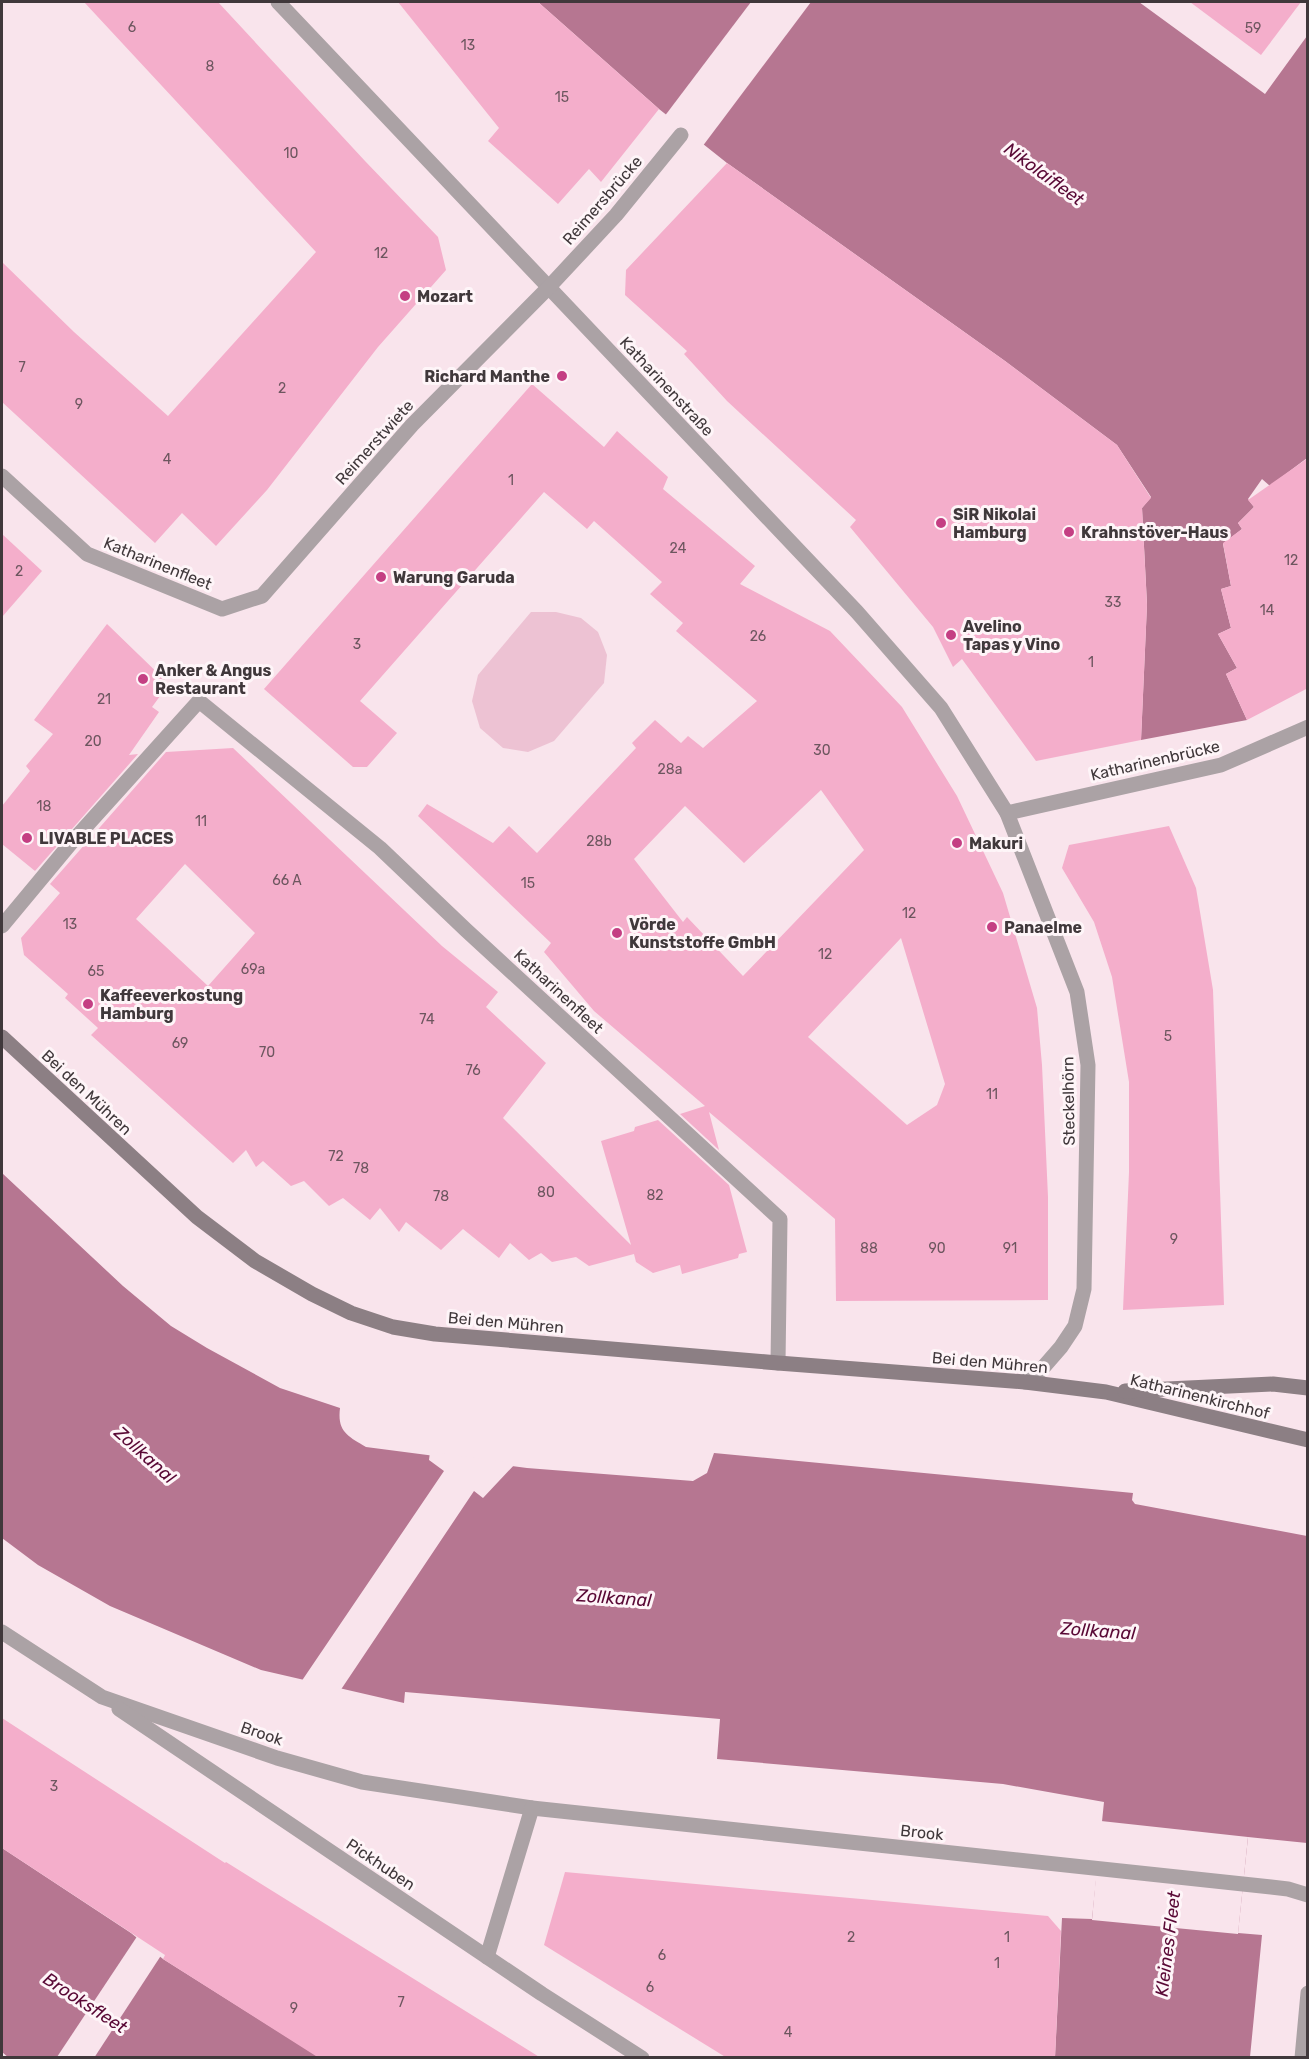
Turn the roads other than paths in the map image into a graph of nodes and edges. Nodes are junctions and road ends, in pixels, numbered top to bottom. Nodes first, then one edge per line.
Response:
1 (278, 2) edge
2 (681, 135) dead end
3 (549, 287) junction
4 (2, 476) edge
5 (222, 609) joint
6 (1308, 727) edge
7 (1007, 813) junction
8 (2, 926) edge
9 (2, 1037) edge
10 (777, 1363) junction
11 (1025, 1382) junction
12 (1308, 1388) edge
13 (1106, 1392) junction
14 (1308, 1440) edge
15 (2, 1632) edge
16 (102, 1697) junction
17 (532, 1808) junction
18 (1308, 1895) edge
19 (487, 1957) junction
20 (1308, 1993) edge
21 (642, 2058) edge
22 (1302, 2058) edge

1 - 3 street, Katharinenstraße
2 - 3 street, Reimersbrücke
3 - 5 street, Reimerstwiete
3 - 7 street, Katharinenstraße
4 - 5 street, Katharinenfleet
6 - 7 street, Katharinenbrücke
7 - 11 street, Steckelhörn
8 - 10 street, Katharinenfleet
9 - 10 main road, Bei den Mühren
10 - 11 main road, Bei den Mühren
11 - 13 main road, Bei den Mühren
12 - 13 main road, Katharinenkirchhof
13 - 14 main road, Katharinenkirchhof
15 - 16 street, Brook
16 - 17 street, Brook
16 - 19 street, Pickhuben
17 - 18 street, Brook
17 - 19 street
19 - 21 street, Pickhuben
20 - 22 street

